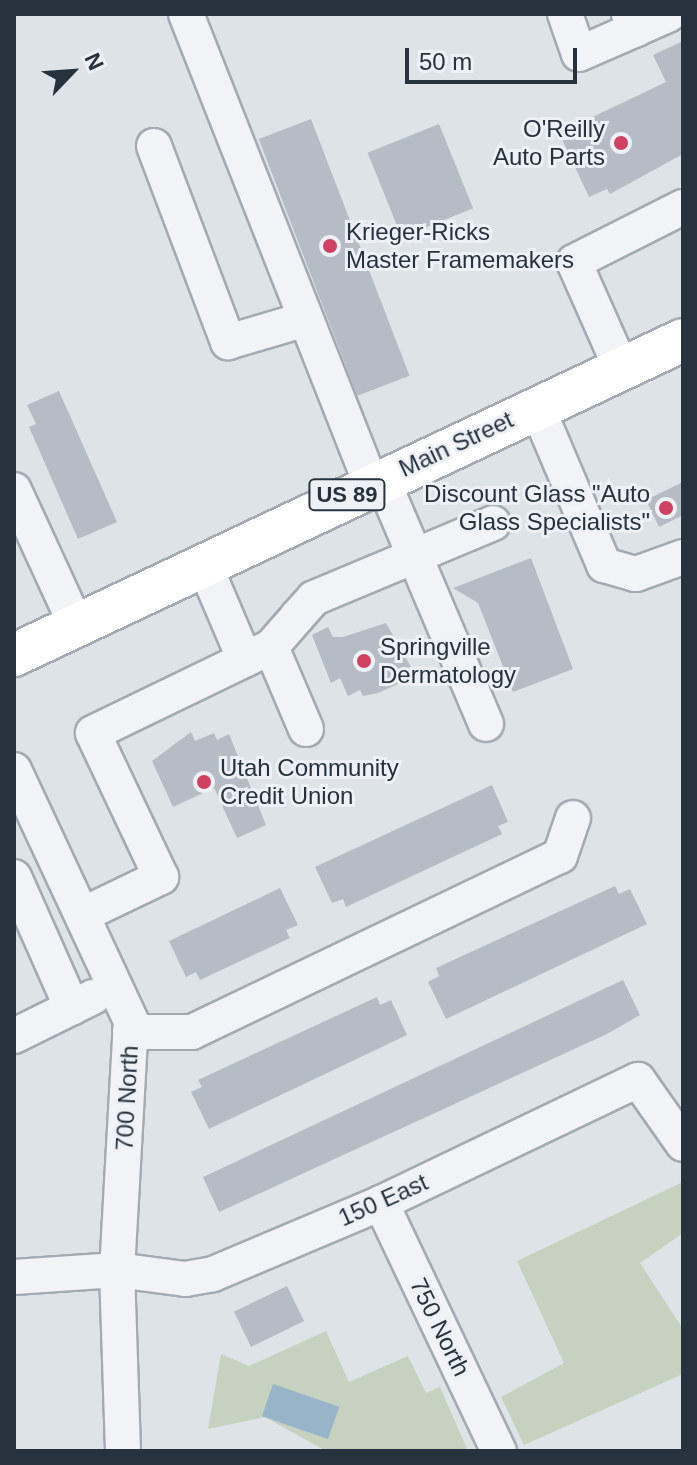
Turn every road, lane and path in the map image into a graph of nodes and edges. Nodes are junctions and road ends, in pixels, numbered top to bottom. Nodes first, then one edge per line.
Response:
1 (186, 14) edge
2 (565, 14) edge
3 (669, 14) edge
4 (632, 22) edge
5 (154, 146) dead end
6 (683, 207) edge
7 (306, 319) junction
8 (683, 340) edge
9 (621, 368) junction
10 (537, 407) junction
11 (376, 481) junction
12 (14, 490) edge
13 (493, 523) dead end
14 (417, 555) junction
15 (683, 557) edge
16 (204, 564) junction
17 (76, 625) junction
18 (258, 653) junction
19 (14, 655) edge
20 (486, 724) dead end
21 (306, 729) dead end
22 (14, 770) edge
23 (573, 818) dead end
24 (53, 853) junction
25 (14, 870) edge
26 (14, 877) edge
27 (82, 915) junction
28 (115, 986) junction
29 (72, 1008) junction
30 (130, 1032) junction
31 (14, 1036) edge
32 (683, 1144) edge
33 (381, 1203) junction
34 (117, 1270) junction
35 (14, 1277) edge
36 (123, 1451) edge
37 (499, 1451) edge

1 - 7 street
2 - 4 street
3 - 4 street
5 - 7 street
6 - 9 street
7 - 11 street
8 - 9 main road, Main Street / US 89
9 - 10 main road, Main Street / US 89
10 - 11 main road, Main Street / US 89
10 - 15 street
11 - 14 street
11 - 16 main road, Main Street / US 89
12 - 17 street
13 - 14 street
14 - 18 street
14 - 20 street
16 - 17 main road, Main Street / US 89
16 - 18 street
17 - 19 main road, Main Street / US 89
18 - 21 street
18 - 27 street
22 - 24 street, 700 North
23 - 30 street
24 - 25 street
24 - 27 street, 700 North
26 - 29 street
27 - 28 street, 700 North
28 - 29 street
28 - 30 street, 700 North
29 - 31 street
30 - 34 street, 700 North
32 - 33 street, 150 East
33 - 34 street, 150 East
33 - 37 street, 750 North
34 - 35 street, 150 East
34 - 36 street, 700 North

